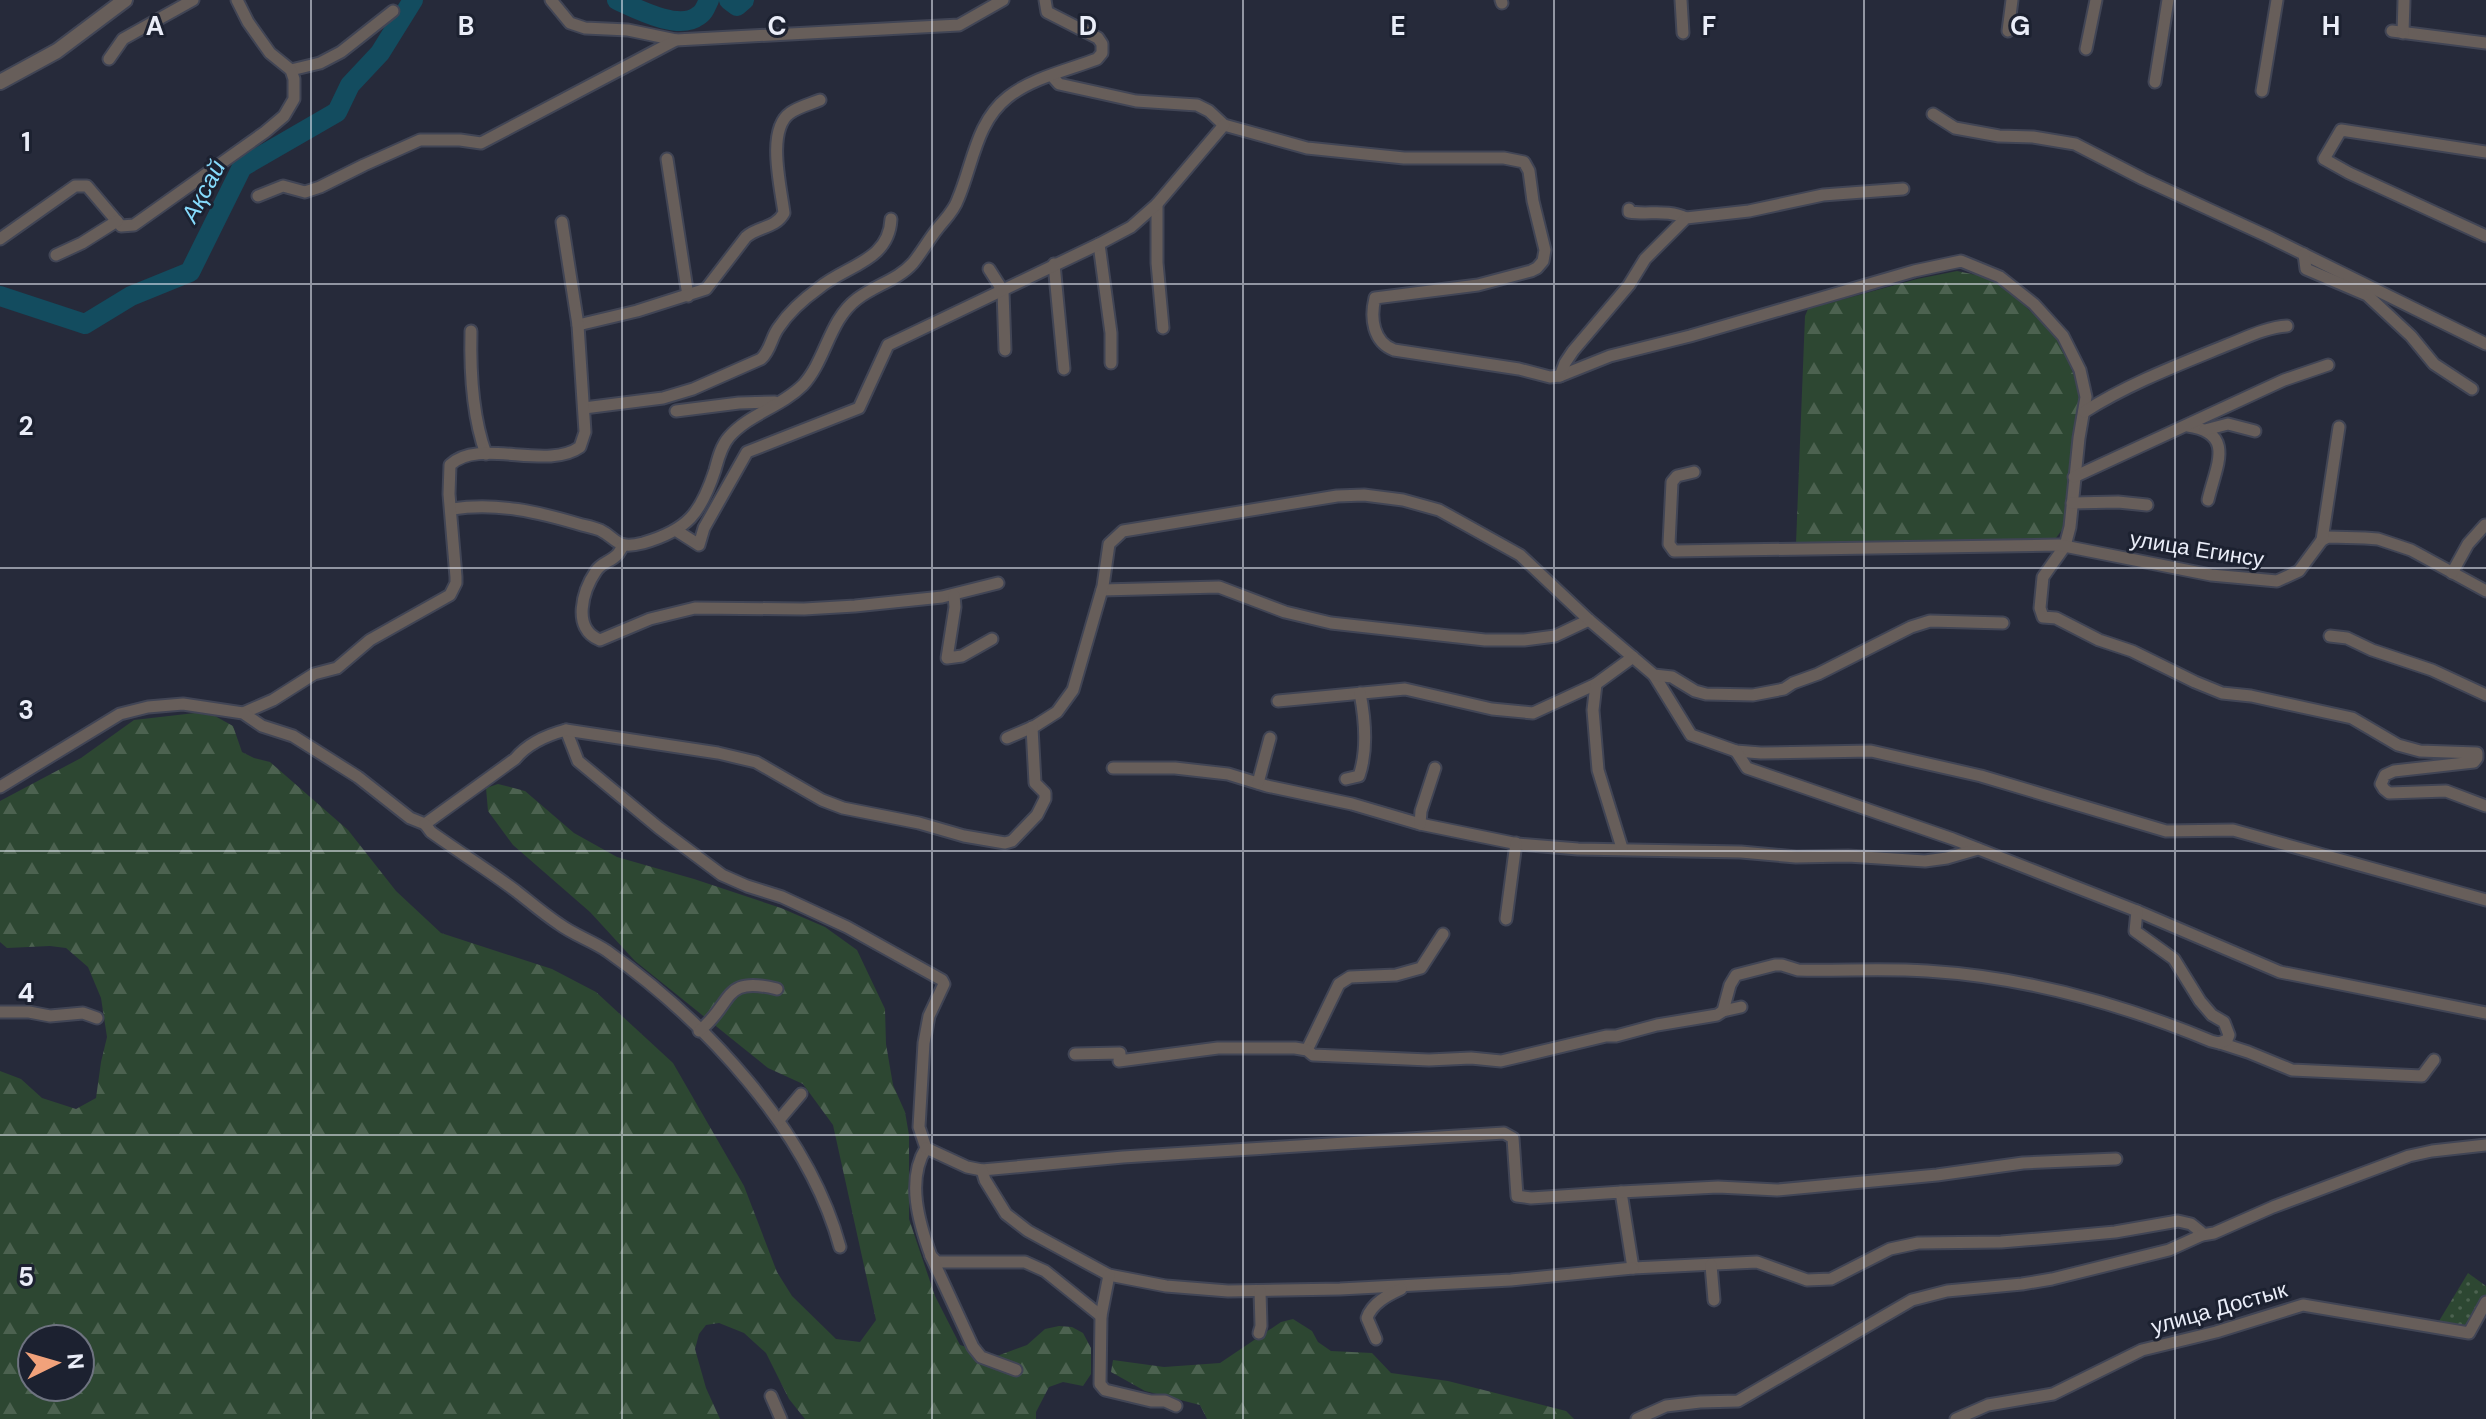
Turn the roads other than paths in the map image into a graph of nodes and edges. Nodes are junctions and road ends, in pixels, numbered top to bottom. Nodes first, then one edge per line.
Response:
1 (125, 0) edge
2 (193, 0) edge
3 (237, 0) edge
4 (551, 0) edge
5 (1003, 0) edge
6 (1045, 0) edge
7 (1681, 0) edge
8 (2012, 0) edge
9 (2096, 0) edge
10 (2168, 0) edge
11 (2277, 0) edge
12 (2404, 0) edge
13 (393, 11) dead end
14 (2008, 31) dead end
15 (1683, 33) dead end
16 (676, 40) junction
17 (2486, 43) edge
18 (2086, 49) dead end
19 (109, 59) dead end
20 (291, 70) junction
21 (1052, 76) junction
22 (0, 82) edge
23 (2155, 82) dead end
24 (2262, 91) dead end
25 (820, 100) dead end
26 (1933, 114) dead end
27 (1224, 125) junction
28 (2486, 152) edge
29 (667, 159) dead end
30 (1903, 189) dead end
31 (258, 196) dead end
32 (1157, 204) junction
33 (1629, 209) dead end
34 (1686, 218) junction
35 (891, 219) dead end
36 (117, 221) junction
37 (562, 222) dead end
38 (2486, 236) edge
39 (0, 239) edge
40 (1099, 244) junction
41 (2304, 254) junction
42 (56, 255) dead end
43 (1054, 264) junction
44 (989, 269) dead end
45 (1003, 291) junction
46 (688, 296) junction
47 (578, 325) junction
48 (2287, 326) dead end
49 (1163, 328) dead end
50 (471, 331) dead end
51 (2486, 344) edge
52 (1005, 350) dead end
53 (1111, 363) dead end
54 (2328, 365) dead end
55 (1064, 369) dead end
56 (1560, 376) junction
57 (2472, 389) dead end
58 (779, 401) junction
59 (584, 408) junction
60 (676, 411) dead end
61 (2084, 412) junction
62 (2187, 426) junction
63 (2339, 427) dead end
64 (2205, 430) junction
65 (2255, 431) dead end
66 (486, 454) junction
67 (1694, 472) dead end
68 (2074, 477) junction
69 (2208, 500) dead end
70 (2072, 503) junction
71 (2147, 505) dead end
72 (452, 509) junction
73 (2485, 525) edge
74 (677, 531) junction
75 (2322, 540) junction
76 (624, 545) junction
77 (2065, 546) junction
78 (2452, 573) junction
79 (998, 583) dead end
80 (1102, 590) junction
81 (2486, 591) edge
82 (954, 595) junction
83 (1589, 620) junction
84 (2003, 623) dead end
85 (2330, 636) dead end
86 (992, 639) dead end
87 (1633, 657) junction
88 (1654, 675) junction
89 (1596, 684) junction
90 (1360, 693) junction
91 (2486, 695) edge
92 (1278, 701) dead end
93 (243, 713) junction
94 (1032, 727) junction
95 (566, 730) junction
96 (1007, 738) dead end
97 (1270, 738) dead end
98 (1736, 751) junction
99 (1113, 768) dead end
100 (1435, 768) dead end
101 (1346, 779) dead end
102 (1258, 783) junction
103 (0, 787) edge
104 (2486, 806) edge
105 (1420, 824) junction
106 (429, 827) junction
107 (1516, 843) junction
108 (1622, 848) junction
109 (1978, 849) junction
110 (2486, 900) edge
111 (2137, 911) junction
112 (1506, 919) dead end
113 (1443, 934) dead end
114 (777, 989) dead end
115 (1741, 1007) dead end
116 (1723, 1011) junction
117 (0, 1012) edge
118 (2486, 1013) edge
119 (97, 1018) dead end
120 (699, 1031) junction
121 (2228, 1031) junction
122 (2219, 1043) junction
123 (2240, 1049) junction
124 (1307, 1050) junction
125 (1075, 1054) dead end
126 (2434, 1060) dead end
127 (801, 1094) dead end
128 (779, 1120) junction
129 (2486, 1145) edge
130 (926, 1148) junction
131 (2116, 1159) dead end
132 (982, 1170) junction
133 (1621, 1192) junction
134 (2202, 1235) junction
135 (840, 1247) dead end
136 (935, 1263) junction
137 (1711, 1265) junction
138 (1633, 1268) junction
139 (1109, 1275) junction
140 (1409, 1285) junction
141 (1260, 1291) junction
142 (1714, 1300) dead end
143 (2486, 1302) edge
144 (1101, 1316) junction
145 (1259, 1333) dead end
146 (1376, 1339) dead end
147 (1016, 1370) dead end
148 (771, 1396) dead end
149 (1176, 1406) dead end
150 (781, 1419) edge
151 (1637, 1419) edge
152 (1956, 1419) edge

1 - 22 street
2 - 19 street
3 - 20 street
4 - 16 street
5 - 16 street
6 - 21 street
7 - 15 street
8 - 14 street
9 - 18 street
10 - 23 street
11 - 24 street
12 - 17 street
13 - 20 street
16 - 31 street
20 - 36 street
21 - 27 street
21 - 58 street
25 - 46 street
26 - 41 street
27 - 32 street
27 - 56 street
28 - 38 street
29 - 46 street
30 - 34 street
32 - 40 street
32 - 49 street
33 - 34 street
34 - 56 street
35 - 59 street
36 - 39 street
36 - 42 street
37 - 47 street
40 - 43 street
40 - 53 street
41 - 51 street
41 - 57 street
43 - 45 street
43 - 55 street
44 - 45 street
45 - 52 street
45 - 74 street
46 - 47 street
47 - 59 street
48 - 61 street
50 - 66 street
54 - 62 street
56 - 61 street
58 - 60 street
58 - 74 street
59 - 66 street
61 - 68 street
62 - 64 street
62 - 68 street
63 - 75 street
64 - 65 street
64 - 69 street
66 - 72 street
67 - 77 street, улица Егинсу
68 - 70 street
70 - 71 street
70 - 77 street
72 - 76 street
72 - 93 street
73 - 78 street
74 - 76 street
75 - 77 street, улица Егинсу
75 - 78 street
76 - 82 street
77 - 104 street
78 - 81 street
79 - 82 street
80 - 83 street
80 - 83 street
80 - 94 street
82 - 86 street
83 - 87 street
84 - 88 street
85 - 91 street
87 - 88 street
87 - 89 street
88 - 98 street
89 - 90 street
89 - 108 street
90 - 92 street
90 - 101 street
93 - 103 street
93 - 106 street
94 - 95 street
94 - 96 street
95 - 106 street
95 - 130 street
97 - 102 street
98 - 109 street
98 - 110 street
99 - 102 street
100 - 105 street
102 - 105 street
105 - 107 street
106 - 120 street
107 - 108 street
107 - 112 street
108 - 109 street
109 - 111 street
111 - 118 street
111 - 121 street
113 - 124 street
114 - 120 street
115 - 116 street
116 - 122 street
116 - 124 street
117 - 119 street
120 - 128 street
121 - 122 street
121 - 123 street
122 - 123 street
123 - 126 street
124 - 125 street
127 - 128 street
128 - 135 street
129 - 134 street
130 - 132 street
130 - 136 street
131 - 133 street
132 - 133 street
132 - 139 street
133 - 138 street
134 - 137 street
134 - 151 street
136 - 144 street
136 - 147 street
137 - 138 street
137 - 142 street
138 - 140 street
139 - 141 street
139 - 144 street
140 - 141 street
140 - 146 street
141 - 145 street
143 - 152 street, улица Достык
144 - 149 street
148 - 150 street

